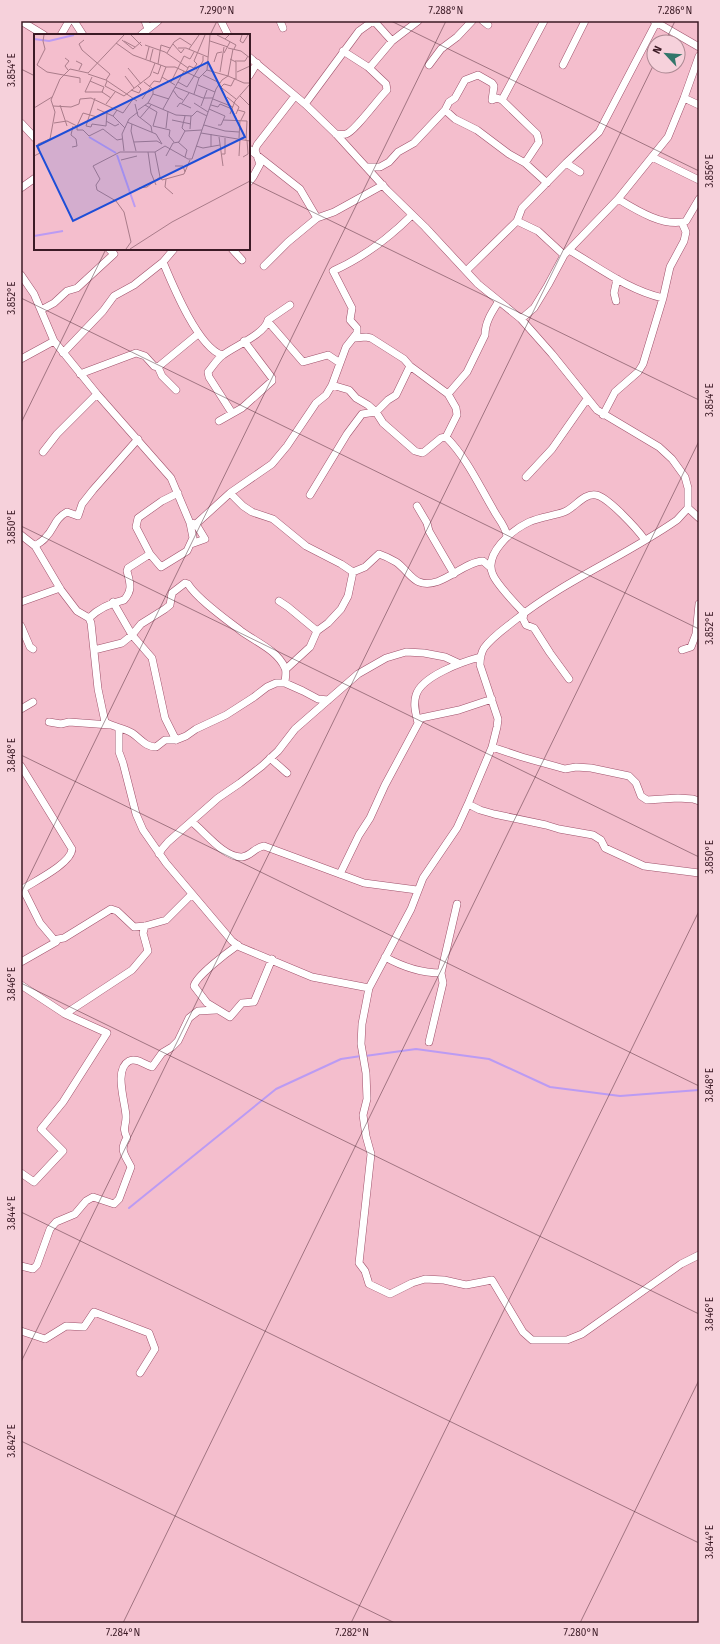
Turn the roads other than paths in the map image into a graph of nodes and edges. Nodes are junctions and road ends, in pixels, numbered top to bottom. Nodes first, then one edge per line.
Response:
1 (21, 21) edge
2 (70, 21) edge
3 (74, 21) edge
4 (145, 21) edge
5 (158, 21) edge
6 (221, 21) edge
7 (280, 21) edge
8 (373, 21) edge
9 (418, 21) edge
10 (472, 21) edge
11 (544, 21) edge
12 (584, 21) edge
13 (655, 22) edge
14 (283, 28) dead end
15 (148, 29) junction
16 (42, 34) edge
17 (62, 34) edge
18 (83, 34) edge
19 (142, 34) edge
20 (228, 34) edge
21 (392, 41) junction
22 (699, 47) edge
23 (343, 51) junction
24 (699, 56) edge
25 (250, 58) edge
26 (257, 63) junction
27 (429, 65) dead end
28 (563, 65) dead end
29 (368, 67) junction
30 (250, 74) edge
31 (295, 96) junction
32 (684, 98) junction
33 (502, 100) junction
34 (306, 104) junction
35 (699, 105) edge
36 (445, 110) junction
37 (21, 123) edge
38 (336, 134) junction
39 (34, 137) edge
40 (250, 150) edge
41 (257, 157) junction
42 (652, 157) junction
43 (524, 163) junction
44 (566, 163) junction
45 (380, 166) junction
46 (367, 167) junction
47 (580, 172) dead end
48 (34, 179) edge
49 (699, 180) edge
50 (250, 181) edge
51 (548, 183) junction
52 (379, 185) junction
53 (21, 188) edge
54 (618, 199) junction
55 (699, 199) edge
56 (699, 214) edge
57 (412, 215) junction
58 (691, 215) junction
59 (317, 218) junction
60 (517, 221) junction
61 (682, 223) junction
62 (110, 250) edge
63 (173, 250) edge
64 (233, 250) edge
65 (566, 253) junction
66 (242, 260) dead end
67 (163, 262) junction
68 (264, 266) dead end
69 (466, 270) junction
70 (21, 275) edge
71 (617, 279) junction
72 (663, 298) junction
73 (499, 301) junction
74 (616, 301) dead end
75 (290, 305) dead end
76 (41, 310) junction
77 (521, 319) junction
78 (267, 324) junction
79 (198, 334) junction
80 (354, 338) junction
81 (54, 341) junction
82 (244, 341) junction
83 (63, 353) junction
84 (222, 355) junction
85 (21, 359) edge
86 (340, 363) junction
87 (410, 366) junction
88 (158, 367) junction
89 (80, 374) junction
90 (332, 384) junction
91 (176, 390) dead end
92 (97, 394) junction
93 (448, 394) junction
94 (587, 399) junction
95 (376, 412) junction
96 (232, 413) junction
97 (603, 415) junction
98 (219, 421) dead end
99 (446, 437) junction
100 (138, 440) junction
101 (43, 452) dead end
102 (526, 477) dead end
103 (178, 493) junction
104 (230, 493) junction
105 (310, 495) dead end
106 (417, 506) dead end
107 (688, 508) junction
108 (699, 518) edge
109 (193, 523) junction
110 (21, 535) edge
111 (507, 536) junction
112 (645, 540) junction
113 (191, 544) junction
114 (35, 546) junction
115 (150, 554) junction
116 (490, 567) junction
117 (353, 572) junction
118 (454, 574) junction
119 (60, 588) junction
120 (279, 601) dead end
121 (21, 602) edge
122 (114, 602) junction
123 (699, 604) edge
124 (524, 613) junction
125 (89, 618) junction
126 (21, 626) edge
127 (317, 631) junction
128 (132, 635) junction
129 (33, 649) dead end
130 (94, 650) junction
131 (682, 650) dead end
132 (480, 657) junction
133 (458, 663) junction
134 (286, 670) junction
135 (569, 679) dead end
136 (285, 683) junction
137 (492, 699) junction
138 (328, 700) junction
139 (33, 702) dead end
140 (21, 709) edge
141 (49, 722) dead end
142 (418, 723) junction
143 (110, 725) junction
144 (119, 729) junction
145 (176, 740) junction
146 (492, 747) junction
147 (270, 758) junction
148 (21, 766) edge
149 (287, 773) dead end
150 (699, 801) edge
151 (468, 804) junction
152 (199, 816) junction
153 (192, 822) junction
154 (200, 828) junction
155 (160, 854) junction
156 (699, 873) edge
157 (340, 874) junction
158 (22, 889) edge
159 (417, 890) junction
160 (192, 894) junction
161 (457, 904) dead end
162 (145, 926) junction
163 (56, 942) junction
164 (238, 945) junction
165 (385, 957) junction
166 (272, 959) junction
167 (21, 962) edge
168 (441, 973) junction
169 (21, 985) edge
170 (369, 988) junction
171 (216, 1010) junction
172 (65, 1014) junction
173 (429, 1042) dead end
174 (21, 1173) edge
175 (699, 1255) edge
176 (21, 1266) edge
177 (21, 1330) edge
178 (140, 1373) dead end

1 - 16 street
2 - 17 street
3 - 18 street
4 - 15 street
5 - 15 street
6 - 20 street
7 - 14 street
8 - 21 street
8 - 23 street
9 - 21 street
10 - 27 street
11 - 33 street
12 - 28 street
13 - 22 street
13 - 44 street
15 - 19 street
21 - 29 street
23 - 29 street
23 - 34 street
24 - 32 street
25 - 26 street
26 - 30 street
26 - 31 street
29 - 38 street
31 - 34 street
31 - 41 street
32 - 35 street
32 - 42 street
33 - 36 street
33 - 43 street
34 - 38 street
36 - 43 street
36 - 45 street
37 - 39 street
38 - 46 street
40 - 41 street
41 - 50 street
41 - 59 street
42 - 49 street
42 - 54 street
43 - 51 street
44 - 47 street
44 - 51 street
45 - 46 street
45 - 52 street
46 - 52 street
48 - 53 street
51 - 60 street
52 - 57 street
52 - 59 street
54 - 61 street
54 - 65 street
55 - 58 street
56 - 58 street
57 - 69 street
57 - 80 street
58 - 61 street
59 - 68 street
60 - 65 street
60 - 69 street
61 - 72 street
62 - 76 street
63 - 67 street
64 - 66 street
65 - 71 street
65 - 77 street
67 - 79 street
67 - 83 street
69 - 73 street
70 - 76 street
71 - 72 street
71 - 74 street
72 - 97 street
73 - 77 street
73 - 93 street
75 - 78 street
76 - 81 street
77 - 94 street
78 - 82 street
78 - 86 street
79 - 84 street
79 - 88 street
80 - 86 street
80 - 87 street
81 - 83 street
81 - 85 street
82 - 84 street
82 - 96 street
83 - 89 street
84 - 96 street
86 - 90 street
87 - 93 street
87 - 95 street
88 - 89 street
88 - 91 street
89 - 92 street
90 - 95 street
90 - 104 street
92 - 100 street
92 - 101 street
93 - 99 street
94 - 97 street
94 - 102 street
95 - 99 street
95 - 105 street
96 - 98 street
97 - 107 street
99 - 111 street
100 - 103 street
100 - 114 street
103 - 109 street
103 - 115 street
104 - 109 street
104 - 117 street
106 - 118 street
107 - 108 street
107 - 112 street
109 - 113 street
109 - 113 street
110 - 114 street
111 - 112 street
111 - 116 street
112 - 124 street
113 - 115 street
114 - 119 street
115 - 122 street
116 - 118 street
116 - 124 street
117 - 118 street
117 - 127 street
119 - 121 street
119 - 125 street
120 - 127 street
122 - 125 street
122 - 128 street
123 - 131 street
124 - 132 street
124 - 135 street
125 - 130 street
126 - 129 street
127 - 134 street
128 - 130 street
128 - 134 street
128 - 145 street
130 - 143 street
132 - 133 street
132 - 137 street
133 - 138 street
133 - 142 street
134 - 136 street
136 - 138 street
136 - 145 street
137 - 142 street
137 - 146 street
138 - 147 street
139 - 140 street
141 - 143 street
142 - 157 street
143 - 144 street
144 - 145 street
144 - 155 street
146 - 150 street
146 - 151 street
147 - 149 street
147 - 152 street
148 - 158 street
151 - 156 street
151 - 159 street
152 - 153 street
152 - 154 street
153 - 154 street
153 - 155 street
154 - 157 street
155 - 160 street
157 - 159 street
158 - 163 street
159 - 165 street
160 - 162 street
160 - 164 street
161 - 168 street
162 - 163 street
162 - 172 street
163 - 167 street
164 - 166 street
164 - 171 street
165 - 168 street
165 - 170 street
166 - 170 street
166 - 171 street
168 - 173 street
169 - 172 street
170 - 175 street
171 - 176 street
172 - 174 street
177 - 178 street

